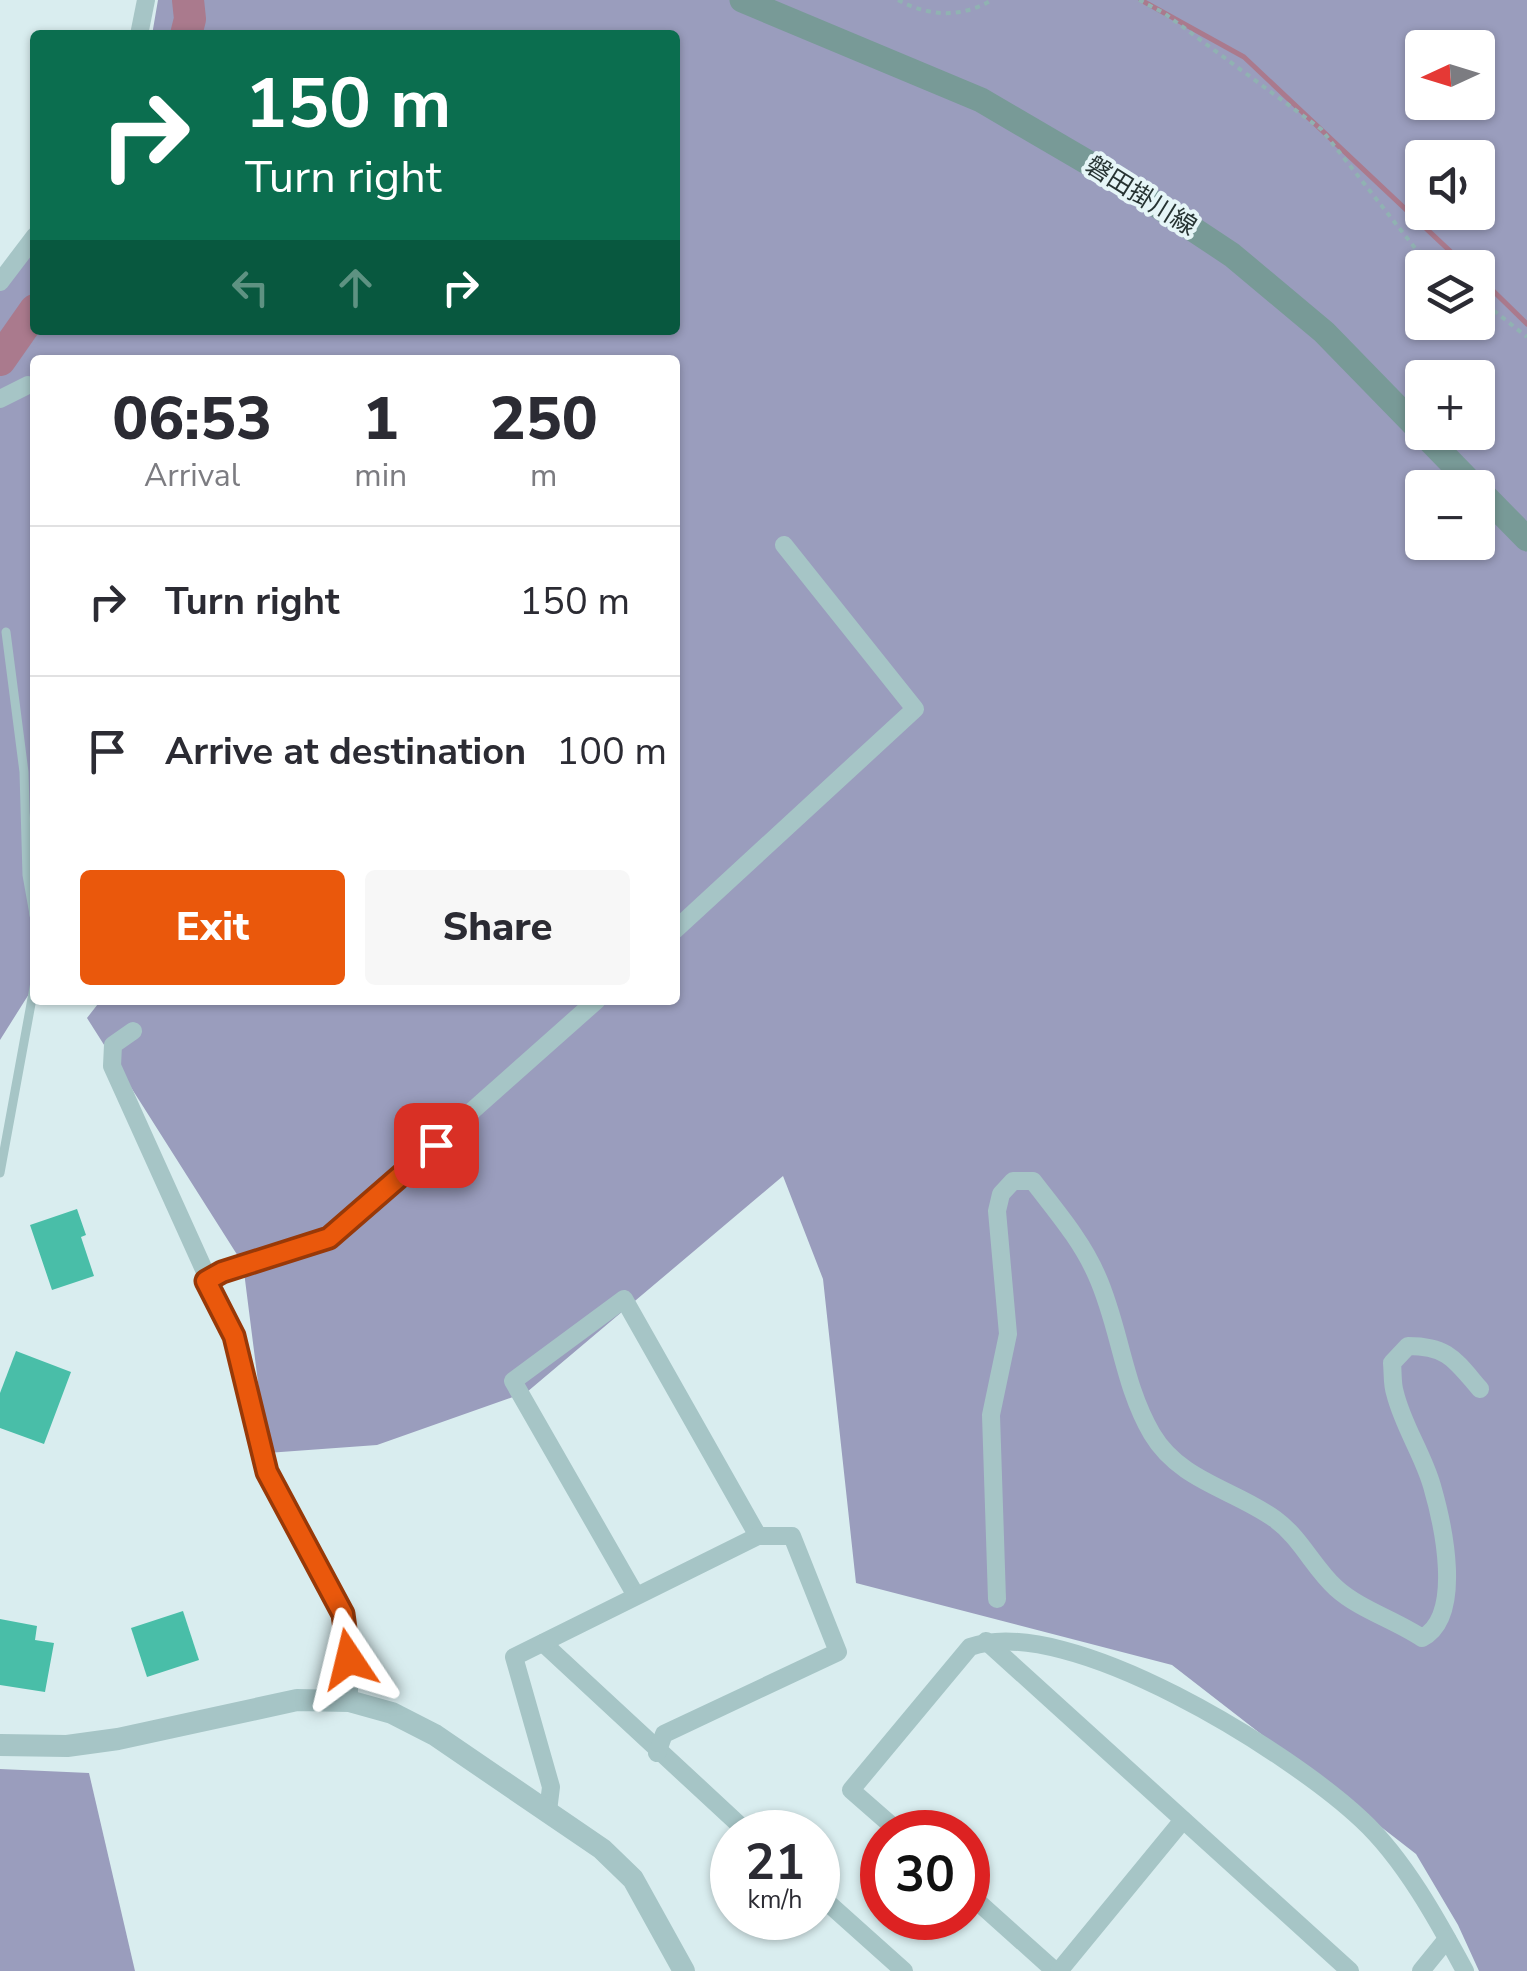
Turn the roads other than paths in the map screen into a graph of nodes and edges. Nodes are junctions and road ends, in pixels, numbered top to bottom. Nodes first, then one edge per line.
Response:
1 (146, 0) edge
2 (742, 0) edge
3 (139, 30) edge
4 (30, 243) edge
5 (0, 282) edge
6 (28, 386) dead end
7 (0, 399) edge
8 (1459, 470) edge
9 (1495, 506) edge
10 (1527, 539) edge
11 (784, 546) dead end
12 (6, 632) dead end
13 (30, 891) edge
14 (680, 925) edge
15 (31, 1005) edge
16 (591, 1005) edge
17 (133, 1032) dead end
18 (0, 1173) edge
19 (206, 1281) junction
20 (1480, 1389) dead end
21 (758, 1536) junction
22 (635, 1594) junction
23 (997, 1599) dead end
24 (986, 1641) junction
25 (543, 1643) junction
26 (349, 1701) junction
27 (0, 1745) edge
28 (657, 1753) junction
29 (723, 1810) edge
30 (874, 1810) edge
31 (548, 1811) junction
32 (1182, 1820) junction
33 (990, 1912) edge
34 (840, 1914) edge
35 (1447, 1940) junction
36 (684, 1971) edge
37 (904, 1971) edge
38 (1058, 1971) edge
39 (1350, 1971) edge
40 (1421, 1971) edge
41 (1465, 1971) edge

1 - 3 street
2 - 8 main road, 磐田掛川線
4 - 5 street
6 - 7 street
9 - 10 main road, 磐田掛川線
11 - 14 street
12 - 13 lane
15 - 18 lane
16 - 19 street
17 - 19 street
19 - 26 street
20 - 23 street
21 - 22 street
21 - 22 street
21 - 28 street
22 - 25 street
24 - 30 street
24 - 32 street
24 - 35 street
25 - 28 street
25 - 31 street
26 - 27 street
26 - 31 street
28 - 29 street
31 - 36 street
32 - 38 street
32 - 39 street
33 - 38 street
34 - 37 street
35 - 40 street
35 - 41 street

